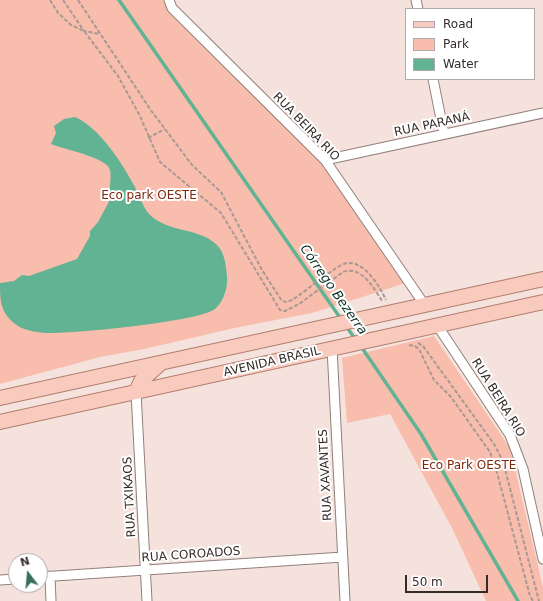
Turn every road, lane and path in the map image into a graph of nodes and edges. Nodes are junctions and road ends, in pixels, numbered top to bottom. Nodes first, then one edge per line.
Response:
1 (50, 0) edge
2 (63, 0) edge
3 (78, 0) edge
4 (169, 0) edge
5 (84, 31) junction
6 (100, 34) junction
7 (433, 80) edge
8 (543, 114) edge
9 (165, 129) junction
10 (444, 134) junction
11 (148, 138) junction
12 (325, 160) junction
13 (543, 279) edge
14 (470, 294) junction
15 (386, 299) dead end
16 (382, 300) dead end
17 (543, 302) edge
18 (424, 304) junction
19 (478, 316) junction
20 (437, 325) junction
21 (332, 348) junction
22 (164, 361) junction
23 (136, 392) junction
24 (24, 393) junction
25 (0, 398) edge
26 (28, 415) junction
27 (0, 422) edge
28 (343, 557) junction
29 (543, 559) edge
30 (146, 570) junction
31 (50, 576) joint
32 (51, 601) edge
33 (147, 601) edge
34 (345, 601) edge
35 (533, 601) edge
36 (539, 601) edge

1 - 5 path
2 - 5 path
3 - 6 path
4 - 12 street, RUA BEIRA RIO
5 - 6 path
5 - 11 path
6 - 9 path
7 - 10 street
8 - 10 street, RUA PARANÁ
9 - 11 path
9 - 15 path
10 - 12 street, RUA PARANÁ
11 - 16 path
12 - 18 street, RUA BEIRA RIO
13 - 14 main road, AVENIDA BRASIL
14 - 18 main road, AVENIDA BRASIL
14 - 19 main road
17 - 19 main road, AVENIDA BRASIL
18 - 22 main road, AVENIDA BRASIL
19 - 20 main road, AVENIDA BRASIL
20 - 21 main road, AVENIDA BRASIL
20 - 29 street, RUA BEIRA RIO
21 - 23 main road, AVENIDA BRASIL
21 - 28 street, RUA XAVANTES
22 - 23 main road
22 - 24 main road, AVENIDA BRASIL
23 - 26 main road, AVENIDA BRASIL
23 - 30 street, RUA TXIKAOS
24 - 25 main road, AVENIDA BRASIL
24 - 26 main road
26 - 27 main road, AVENIDA BRASIL
28 - 30 street, RUA COROADOS
28 - 34 street, RUA XAVANTES
30 - 31 street, RUA COROADOS
30 - 33 street, RUA TXIKAOS
31 - 32 street
35 - 36 path

